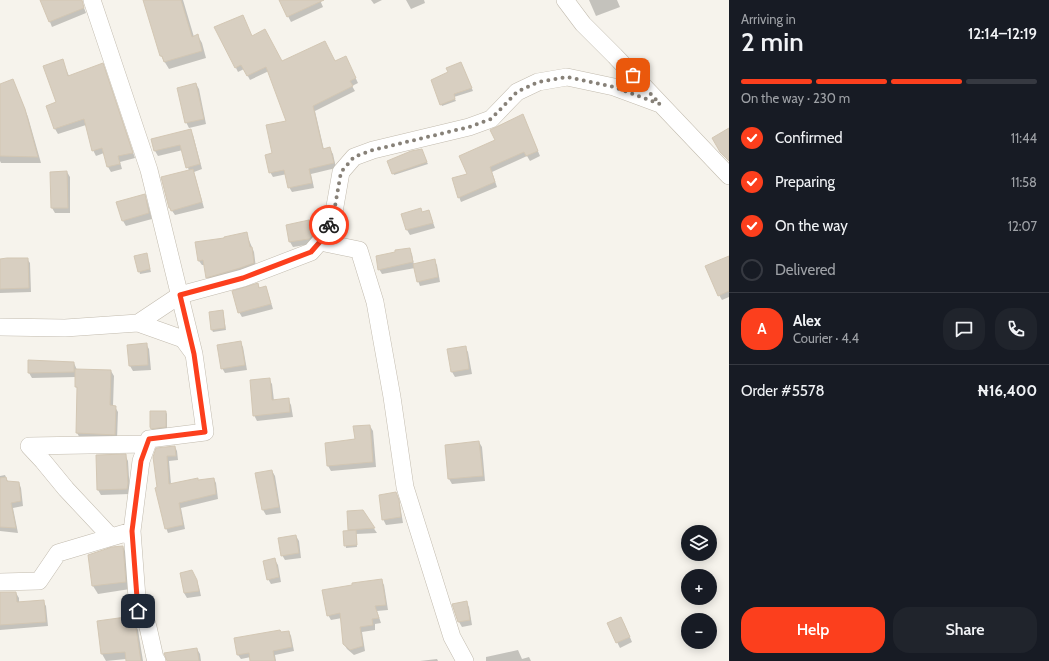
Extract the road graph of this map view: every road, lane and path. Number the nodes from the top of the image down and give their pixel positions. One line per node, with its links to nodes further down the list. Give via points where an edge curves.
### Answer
1 (92, 0): 6 (street, via 149,170)
2 (566, 0): 3 (street, via 583,24)
3 (660, 104): 4 (street); 5 (street, via 614,87 567,77 538,82 517,92 491,119 354,157 341,172 334,212)
4 (729, 176)
5 (320, 242): 6 (street, via 311,252 243,278); 15 (street, via 359,250 375,302 405,487 452,637)
6 (180, 295): 7 (street); 9 (street)
7 (138, 323): 8 (street, via 65,328); 9 (street, via 183,340)
8 (0, 327)
9 (194, 354): 10 (street, via 205,432 149,439)
10 (147, 444): 11 (street, via 141,461); 12 (street, via 29,446)
11 (132, 531): 12 (street); 14 (street, via 138,611 147,622)
12 (111, 538): 13 (street, via 58,553 39,582)
13 (0, 582)
14 (157, 661)
15 (465, 661)

